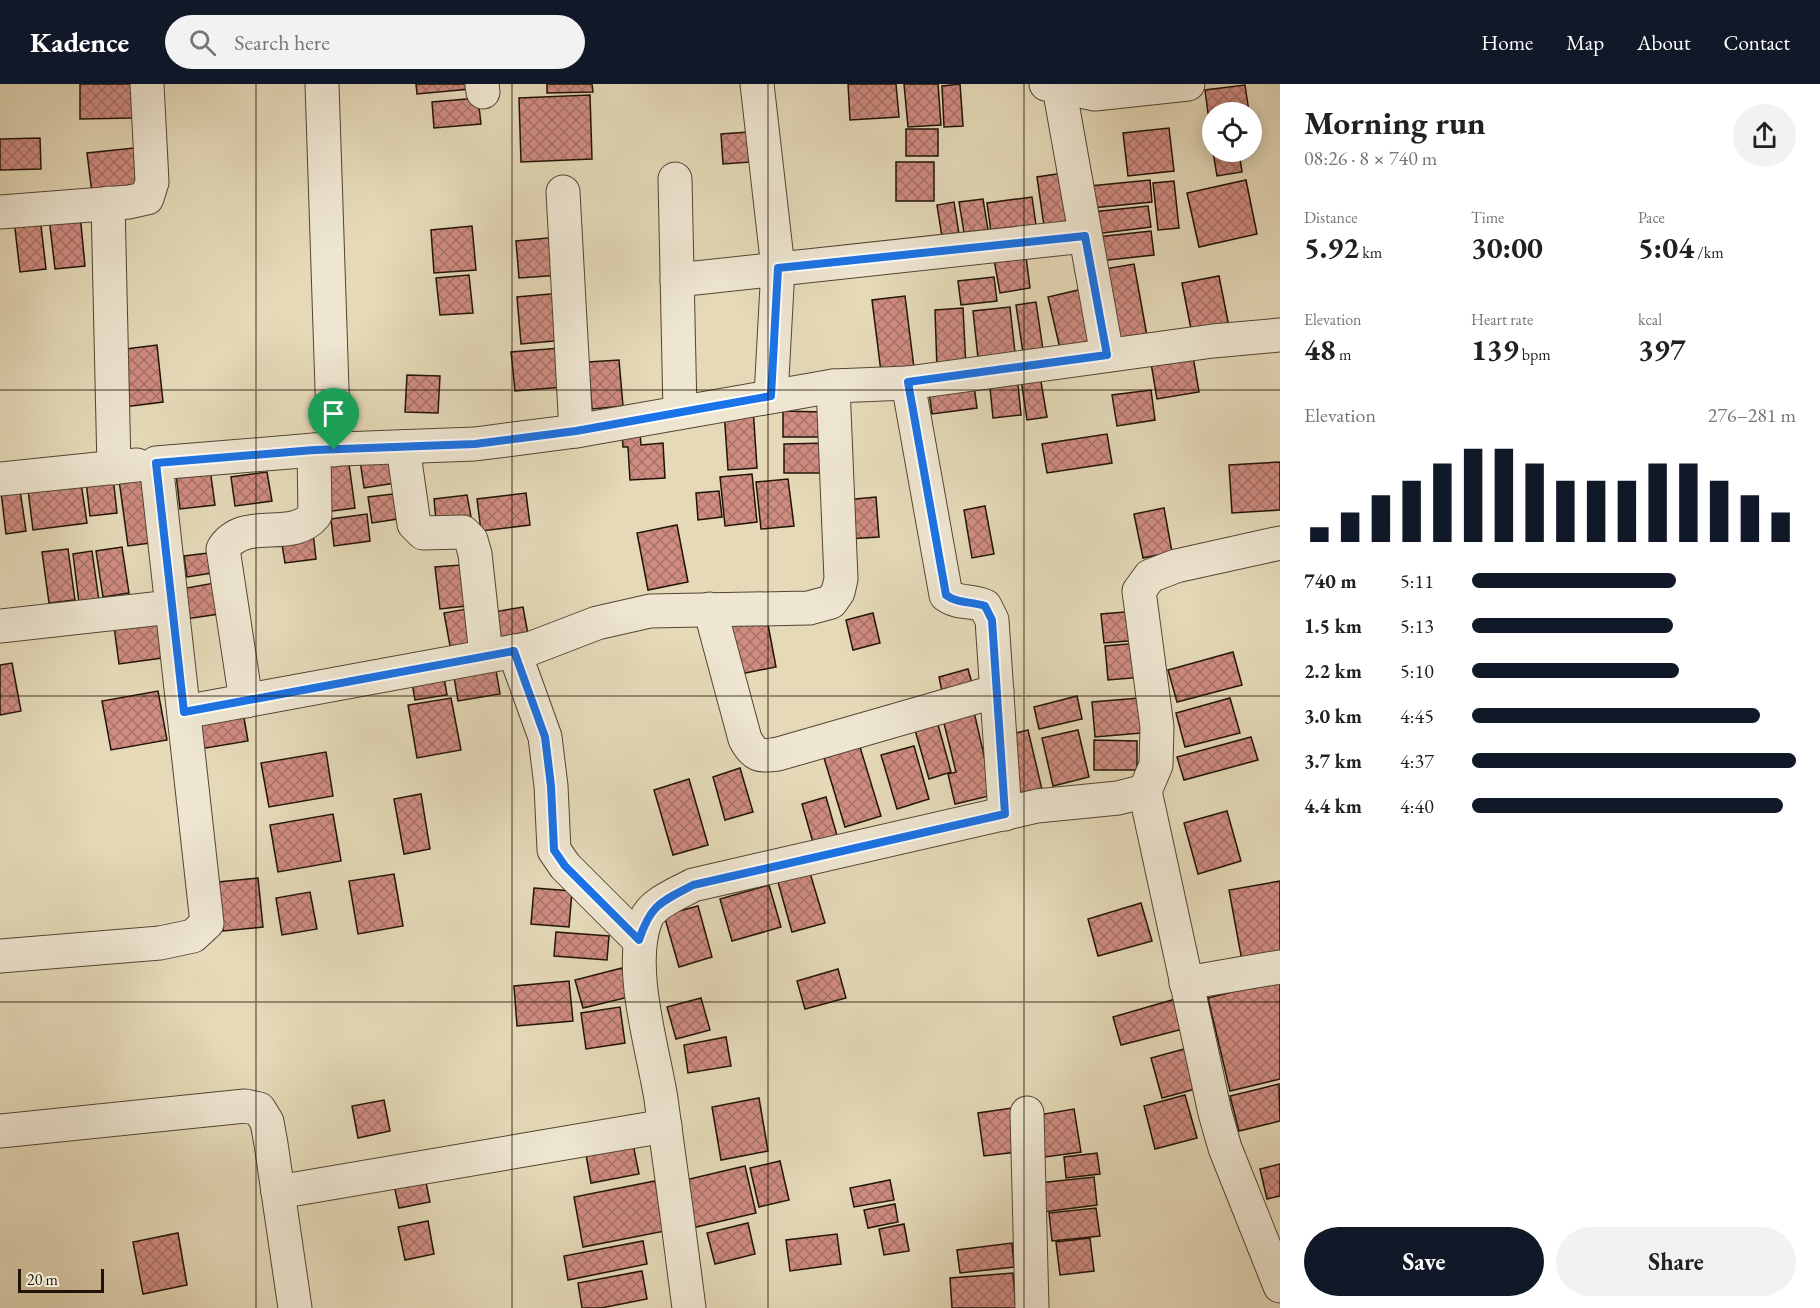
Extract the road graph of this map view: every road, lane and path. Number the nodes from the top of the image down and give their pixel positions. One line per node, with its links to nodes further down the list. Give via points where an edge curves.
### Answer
1 (147, 84): 8 (street, via 152,182 147,198)
2 (321, 84): 21 (street)
3 (757, 84): 11 (street)
4 (1188, 84): 5 (street, via 1113,94)
5 (1052, 86): 10 (street)
6 (675, 179): 12 (street)
7 (563, 192): 19 (street)
8 (108, 204): 9 (street); 23 (street)
9 (0, 212)
10 (1085, 236): 11 (street); 14 (street)
11 (778, 268): 12 (street); 17 (street)
12 (677, 280): 18 (street)
13 (1280, 335): 14 (street)
14 (1107, 355): 15 (street)
15 (908, 382): 16 (street); 30 (street, via 944,589 956,602 985,606 992,620)
16 (833, 386): 17 (street); 27 (street, via 841,579 838,592 831,602 809,608)
17 (771, 396): 18 (street)
18 (680, 412): 19 (street)
19 (576, 431): 20 (street, via 475,444)
20 (403, 447): 21 (street); 29 (street, via 414,525 423,533 464,532 471,540)
21 (324, 450): 22 (street); 31 (street, via 315,515 309,524 244,532 229,538 223,549)
22 (156, 463): 23 (street); 26 (street)
23 (114, 468): 24 (street)
24 (0, 479)
25 (1280, 543): 33 (street, via 1176,566 1150,576 1139,591 1157,727 1156,765)
26 (171, 607): 28 (street); 32 (street)
27 (710, 609): 29 (street, via 634,615 597,623 532,648); 30 (street, via 745,740 751,751 761,757)
28 (0, 626)
29 (500, 653): 31 (street); 35 (street, via 545,737 554,850)
30 (996, 691): 34 (street)
31 (246, 700): 32 (street)
32 (184, 712): 36 (street, via 207,923 193,936 160,943)
33 (1145, 790): 34 (street, via 1118,798 1037,806); 38 (street)
34 (1005, 814): 35 (street, via 693,885 647,916)
35 (639, 940): 40 (street, via 639,968)
36 (0, 956)
37 (1280, 967): 38 (street)
38 (1186, 983): 43 (street, via 1226,1148)
39 (1027, 1113): 46 (street)
40 (665, 1126): 42 (street); 45 (street)
41 (0, 1131): 42 (street, via 245,1106 259,1109 267,1122)
42 (278, 1192): 44 (street)
43 (1280, 1286)
44 (295, 1308)
45 (690, 1308)
46 (1032, 1308)

